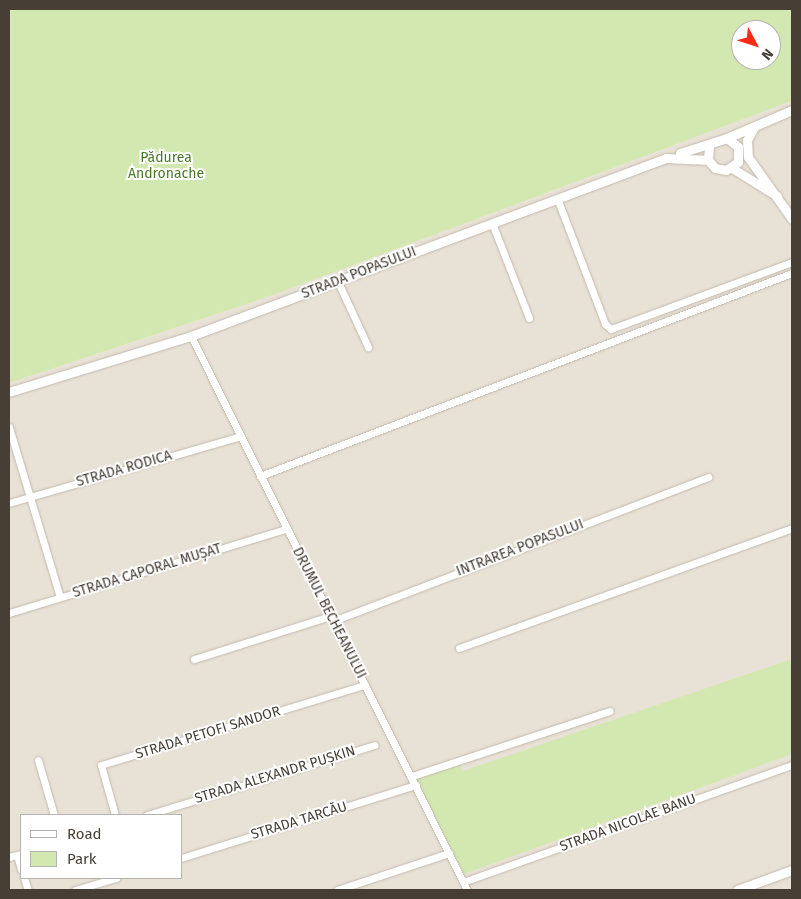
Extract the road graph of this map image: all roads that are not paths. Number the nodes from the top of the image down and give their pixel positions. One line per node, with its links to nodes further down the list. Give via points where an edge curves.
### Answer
1 (792, 110): 2 (street)
2 (762, 122): 3 (street); 4 (street)
3 (754, 127): 5 (street); 12 (street, via 747,140 748,157)
4 (727, 138): 5 (street); 6 (street)
5 (738, 146): 8 (street)
6 (709, 147): 7 (street); 9 (street)
7 (666, 158): 9 (street, STRADA POPASULUI); 11 (street, STRADA POPASULUI)
8 (739, 158): 10 (street); 12 (street)
9 (708, 160): 10 (street, via 719,170)
10 (732, 168): 12 (street)
11 (557, 198): 14 (street, STRADA POPASULUI); 15 (street, via 605,324 611,329)
12 (780, 198): 13 (street)
13 (792, 219)
14 (492, 223): 17 (street, STRADA POPASULUI); 18 (street)
15 (792, 262)
16 (792, 273): 24 (street)
17 (338, 282): 19 (street, STRADA POPASULUI); 20 (street)
18 (529, 318)
19 (191, 336): 21 (street, STRADA POPASULUI); 23 (street, DRUMUL BECHEANULUI)
20 (368, 347)
21 (9, 392)
22 (9, 427): 26 (street)
23 (240, 436): 24 (street, DRUMUL BECHEANULUI); 26 (street, STRADA RODICA)
24 (260, 476): 29 (street, DRUMUL BECHEANULUI)
25 (708, 478): 32 (street, INTRAREA POPASULUI)
26 (28, 497): 27 (street, STRADA RODICA); 30 (street)
27 (9, 503)
28 (792, 528): 33 (street)
29 (286, 529): 30 (street, STRADA CAPORAL MUȘAT); 32 (street, DRUMUL BECHEANULUI)
30 (60, 597): 31 (street, STRADA CAPORAL MUȘAT)
31 (9, 613)
32 (331, 619): 34 (street, INTRAREA POPASULUI); 35 (street, DRUMUL BECHEANULUI)
33 (460, 648)
34 (194, 659)
35 (365, 685): 40 (street, DRUMUL BECHEANULUI); 43 (street, STRADA PETOFI SANDOR, via 101,765)
36 (610, 711): 40 (street)
37 (374, 745): 44 (street, STRADA ALEXANDR PUȘKIN)
38 (38, 760): 42 (street)
39 (792, 764): 51 (street, STRADA NICOLAE BANU)
40 (412, 776): 41 (street, DRUMUL BECHEANULUI)
41 (416, 785): 45 (street, DRUMUL BECHEANULUI); 48 (street, STRADA TARCĂU)
42 (54, 814)
43 (115, 814)
44 (150, 814)
45 (449, 853): 51 (street, DRUMUL BECHEANULUI); 53 (street)
46 (19, 854): 47 (street)
47 (9, 857)
48 (182, 858)
49 (792, 870): 55 (street)
50 (113, 879): 52 (street)
51 (463, 882): 54 (street, DRUMUL BECHEANULUI)
52 (76, 890)
53 (336, 890)
54 (467, 890)
55 (737, 890)

